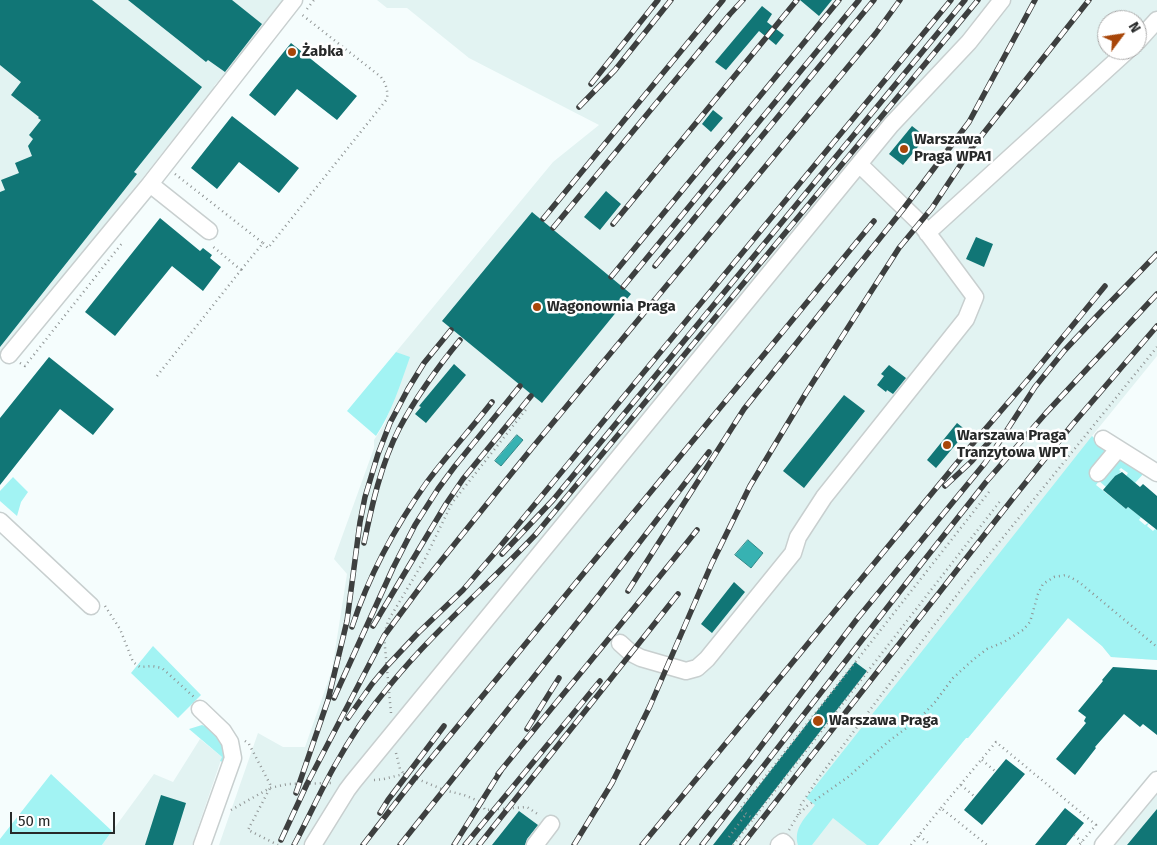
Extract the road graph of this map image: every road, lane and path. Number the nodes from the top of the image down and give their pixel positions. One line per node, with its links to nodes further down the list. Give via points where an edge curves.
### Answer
1 (1002, 0): 6 (street, via 969,42)
2 (292, 2): 8 (street); 11 (path, via 381,76 388,92 387,99 268,248)
3 (1157, 20): 4 (street)
4 (1147, 31)
5 (1117, 60): 9 (street)
6 (859, 164): 9 (street); 28 (street)
7 (174, 173): 11 (path)
8 (150, 184): 10 (street); 14 (street)
9 (927, 233): 25 (street, via 975,297 966,319 824,497 798,536 793,553 708,659 697,668 686,671 641,658)
10 (207, 236): 12 (path)
11 (263, 243): 12 (path)
12 (241, 270): 15 (path)
13 (1157, 347): 39 (path, via 962,587 817,780)
14 (9, 355)
15 (157, 376)
16 (528, 407): 28 (path, via 452,504 425,559 388,621 384,636)
17 (1103, 439): 18 (street)
18 (1118, 449): 19 (street); 20 (street)
19 (1098, 473)
20 (1157, 473)
21 (989, 492): 38 (path, via 740,809)
22 (1000, 500): 40 (path)
23 (0, 522): 24 (street)
24 (97, 605): 27 (path, via 107,608 120,629 133,662 140,668 162,668)
25 (620, 643)
26 (1157, 647): 39 (path, via 1079,582 1066,574 1054,578 1043,584 1030,622 1023,630 974,659 953,678 921,717)
27 (199, 705): 41 (street, via 223,731 230,742 233,758)
28 (393, 733): 31 (path, via 400,770); 33 (street)
29 (981, 760): 30 (path); 34 (path); 46 (path, via 996,742 1096,824)
30 (996, 772)
31 (404, 774): 33 (path); 42 (path, via 444,790 464,794 481,802 485,810 527,807)
32 (1157, 780): 57 (street)
33 (353, 782): 41 (path, via 288,784 270,788); 50 (street)
34 (960, 785): 36 (path); 37 (path)
35 (266, 796): 49 (path, bridge, via 248,830)
36 (975, 797)
37 (941, 808): 44 (path); 55 (path)
38 (747, 814): 40 (path); 45 (path)
39 (798, 815): 47 (path)
40 (754, 819): 52 (path)
41 (210, 822): 48 (street)
42 (551, 824): 51 (street)
43 (1074, 835): 46 (path)
44 (919, 836): 53 (path); 54 (path)
45 (729, 837)
46 (1082, 842): 56 (path)
47 (783, 844)
48 (202, 845)
49 (278, 845)
50 (313, 845)
51 (535, 845)
52 (733, 845)
53 (911, 845)
54 (931, 845)
55 (986, 845)
56 (1079, 845)
57 (1103, 845)

